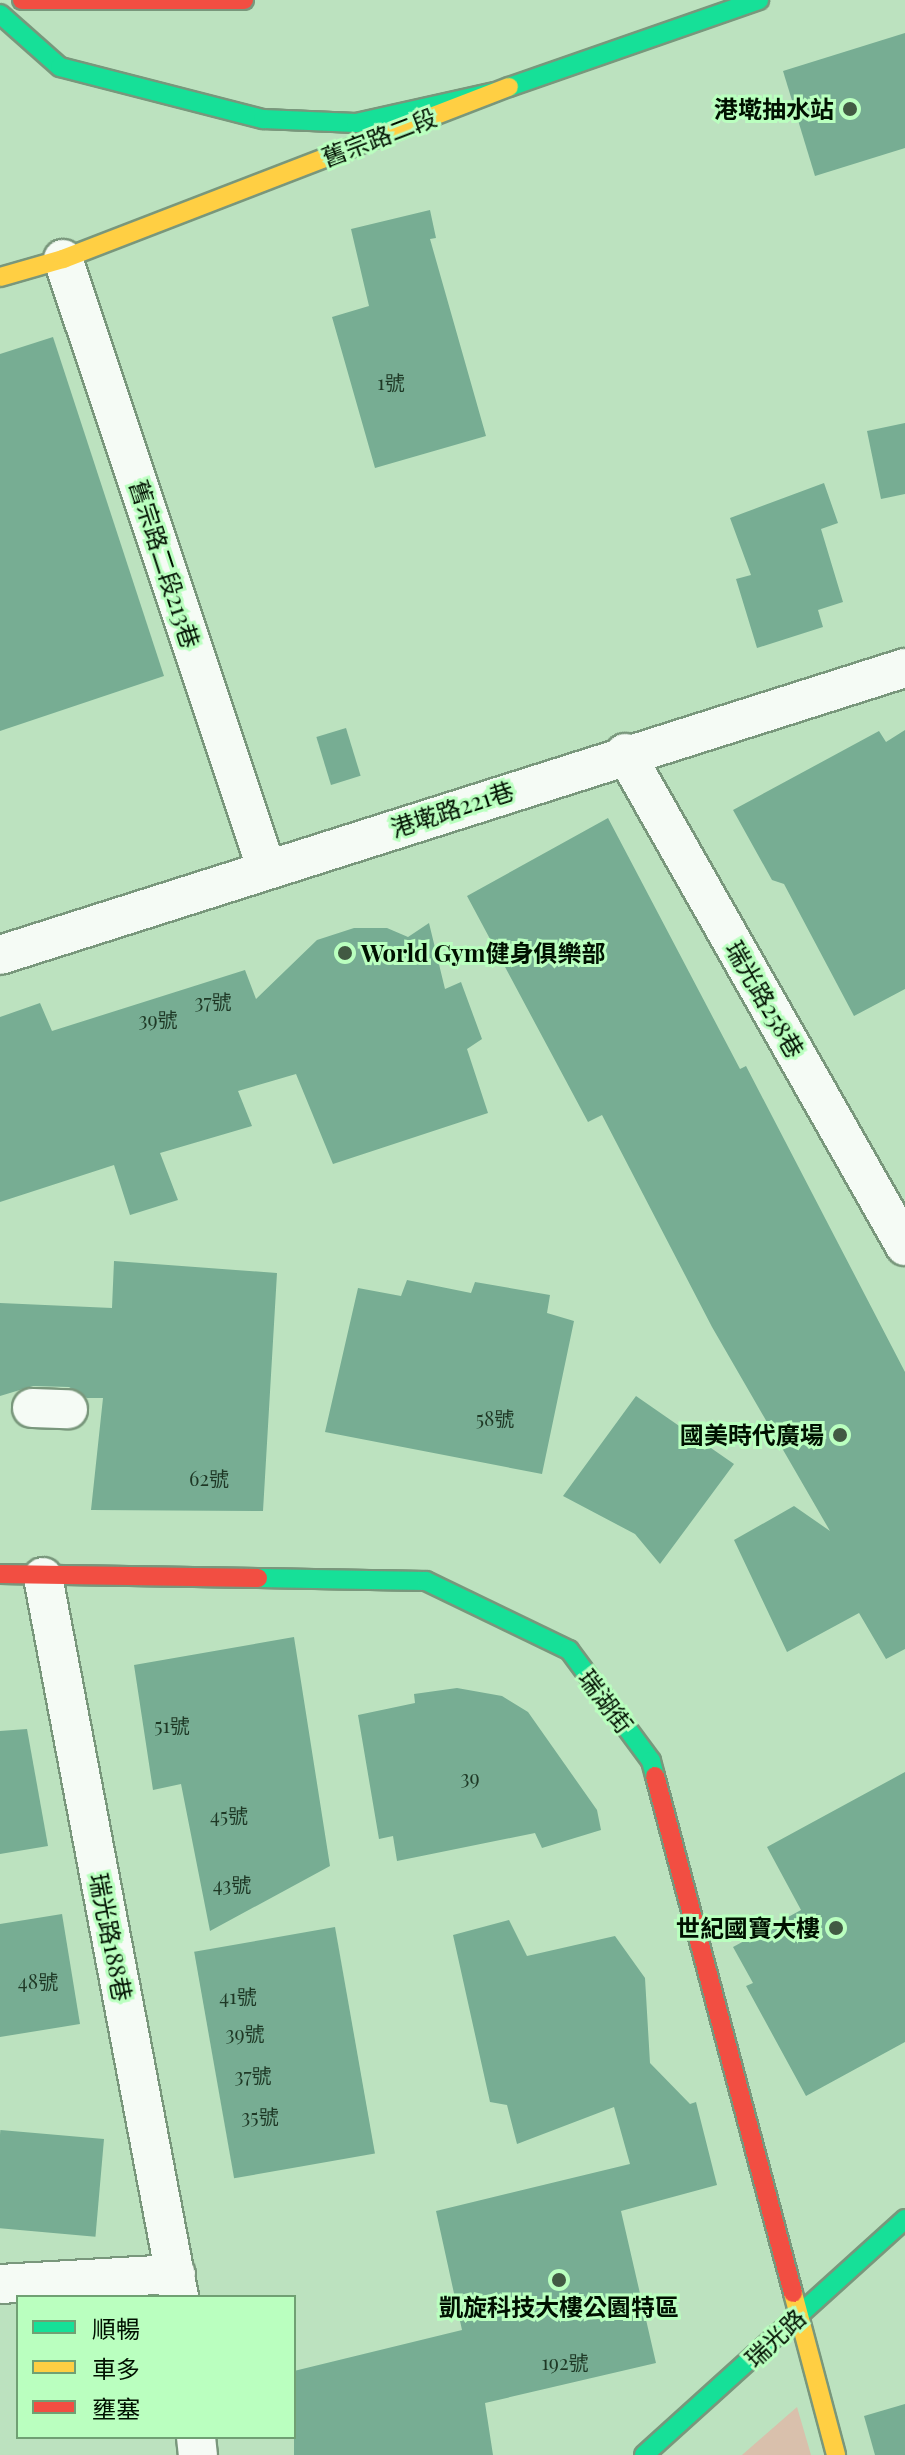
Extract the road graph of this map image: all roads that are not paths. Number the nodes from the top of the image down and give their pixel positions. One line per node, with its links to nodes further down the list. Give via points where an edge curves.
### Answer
1 (22, 0): 2 (main road)
2 (244, 0)
3 (759, 0): 5 (main road, 舊宗路二段)
4 (0, 14): 5 (main road, via 60,67 263,119 356,123)
5 (495, 92): 6 (main road, 舊宗路二段)
6 (63, 259): 7 (main road, 舊宗路二段); 10 (street, 舊宗路二段213巷)
7 (0, 277)
8 (905, 668): 9 (street, 港墘路221巷)
9 (625, 753): 10 (street, 港墘路221巷); 12 (street, 瑞光路258巷)
10 (267, 870): 11 (street, 港墘路221巷)
11 (0, 955)
12 (905, 1246)
13 (0, 1574): 14 (main road, 瑞湖街)
14 (43, 1577): 17 (street, 瑞光路188巷); 18 (main road, 瑞湖街, via 426,1581 569,1650 651,1761)
15 (905, 2219): 18 (main road, 瑞光路)
16 (0, 2284): 17 (street)
17 (177, 2285)
18 (798, 2315): 19 (main road, 瑞光路); 20 (main road, 瑞湖街)
19 (644, 2455)
20 (836, 2455)

